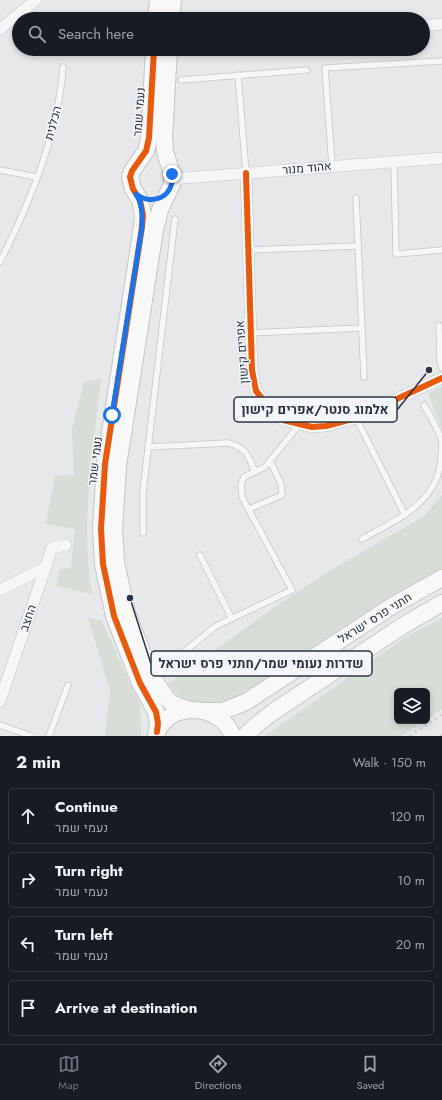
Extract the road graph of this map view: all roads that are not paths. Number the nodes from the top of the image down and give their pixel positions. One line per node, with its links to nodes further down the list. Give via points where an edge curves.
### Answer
1 (36, 0): 4 (street)
2 (158, 0): 5 (street)
3 (173, 0): 6 (street)
4 (21, 12)
5 (157, 12)
6 (172, 12)
7 (12, 19): 10 (street)
8 (442, 24): 9 (street)
9 (430, 25)
10 (0, 29)
11 (154, 56): 20 (street, נעמי שמר, via 149,138 146,151)
12 (169, 56): 25 (street, via 164,138)
13 (442, 61): 21 (lane, via 324,68)
14 (63, 67): 24 (lane, הכלנית, via 56,115)
15 (306, 70): 16 (lane)
16 (238, 75): 17 (lane); 23 (lane)
17 (181, 80)
18 (442, 158): 19 (street, אהוד מנור)
19 (394, 162): 21 (street, אהוד מנור); 31 (lane, via 396,254)
20 (136, 166): 25 (street, via 141,161 160,160); 26 (street, נעמי שמר, via 130,177)
21 (332, 166): 23 (street, אהוד מנור)
22 (0, 170): 24 (lane)
23 (246, 173): 25 (street, אהוד מנור); 30 (street, אפרים קישון)
24 (37, 177): 32 (lane, הכלנית, via 15,233)
25 (170, 180): 26 (street, via 155,200 142,198); 59 (street, נעמי שמר, via 155,230 118,466 114,529 116,562 127,612 152,677 170,701)
26 (136, 194): 61 (street, נעמי שמר, via 140,200 142,227 105,464 101,529 103,564 114,616 140,683 156,712)
27 (356, 198): 29 (lane)
28 (175, 219): 42 (lane)
29 (358, 246): 30 (lane); 34 (lane)
30 (249, 250): 35 (street, אפרים קישון)
31 (442, 250)
32 (0, 262)
33 (439, 325): 36 (lane)
34 (362, 328): 35 (lane); 37 (lane)
35 (250, 333): 41 (street, אפרים קישון, via 256,391 263,402 283,420)
36 (442, 368)
37 (364, 377)
38 (442, 378): 40 (street, אפרים קישון)
39 (424, 405): 46 (lane, via 441,438 441,464 436,480 425,499)
40 (356, 418): 41 (street, אפרים קישון, via 326,426); 46 (lane)
41 (299, 425): 43 (lane)
42 (148, 447): 44 (lane, via 228,443 239,446 247,453); 47 (lane, via 142,492)
43 (270, 461): 44 (lane); 45 (lane, via 281,484 282,494)
44 (255, 472): 45 (lane, via 244,477 241,484 242,497)
45 (249, 509): 55 (lane, via 292,590)
46 (405, 516): 48 (lane)
47 (143, 533)
48 (362, 539)
49 (66, 545): 51 (street, החצב, via 52,548)
50 (200, 555): 55 (lane)
51 (46, 567): 53 (street); 58 (street, החצב)
52 (442, 578): 59 (street, חתני פרס ישראל, via 392,606 246,702 223,711)
53 (0, 590)
54 (442, 603): 65 (street, חתני פרס ישראל, via 404,625 291,700)
55 (232, 619): 56 (lane, via 216,626)
56 (168, 665)
57 (68, 685): 63 (lane)
58 (0, 701)
59 (197, 710): 61 (street, via 177,713 165,721); 64 (street, נעמי שמר, via 215,715 224,722)
60 (0, 725): 62 (lane)
61 (156, 734)
62 (32, 736)
63 (49, 736)
64 (232, 736)
65 (245, 736)

